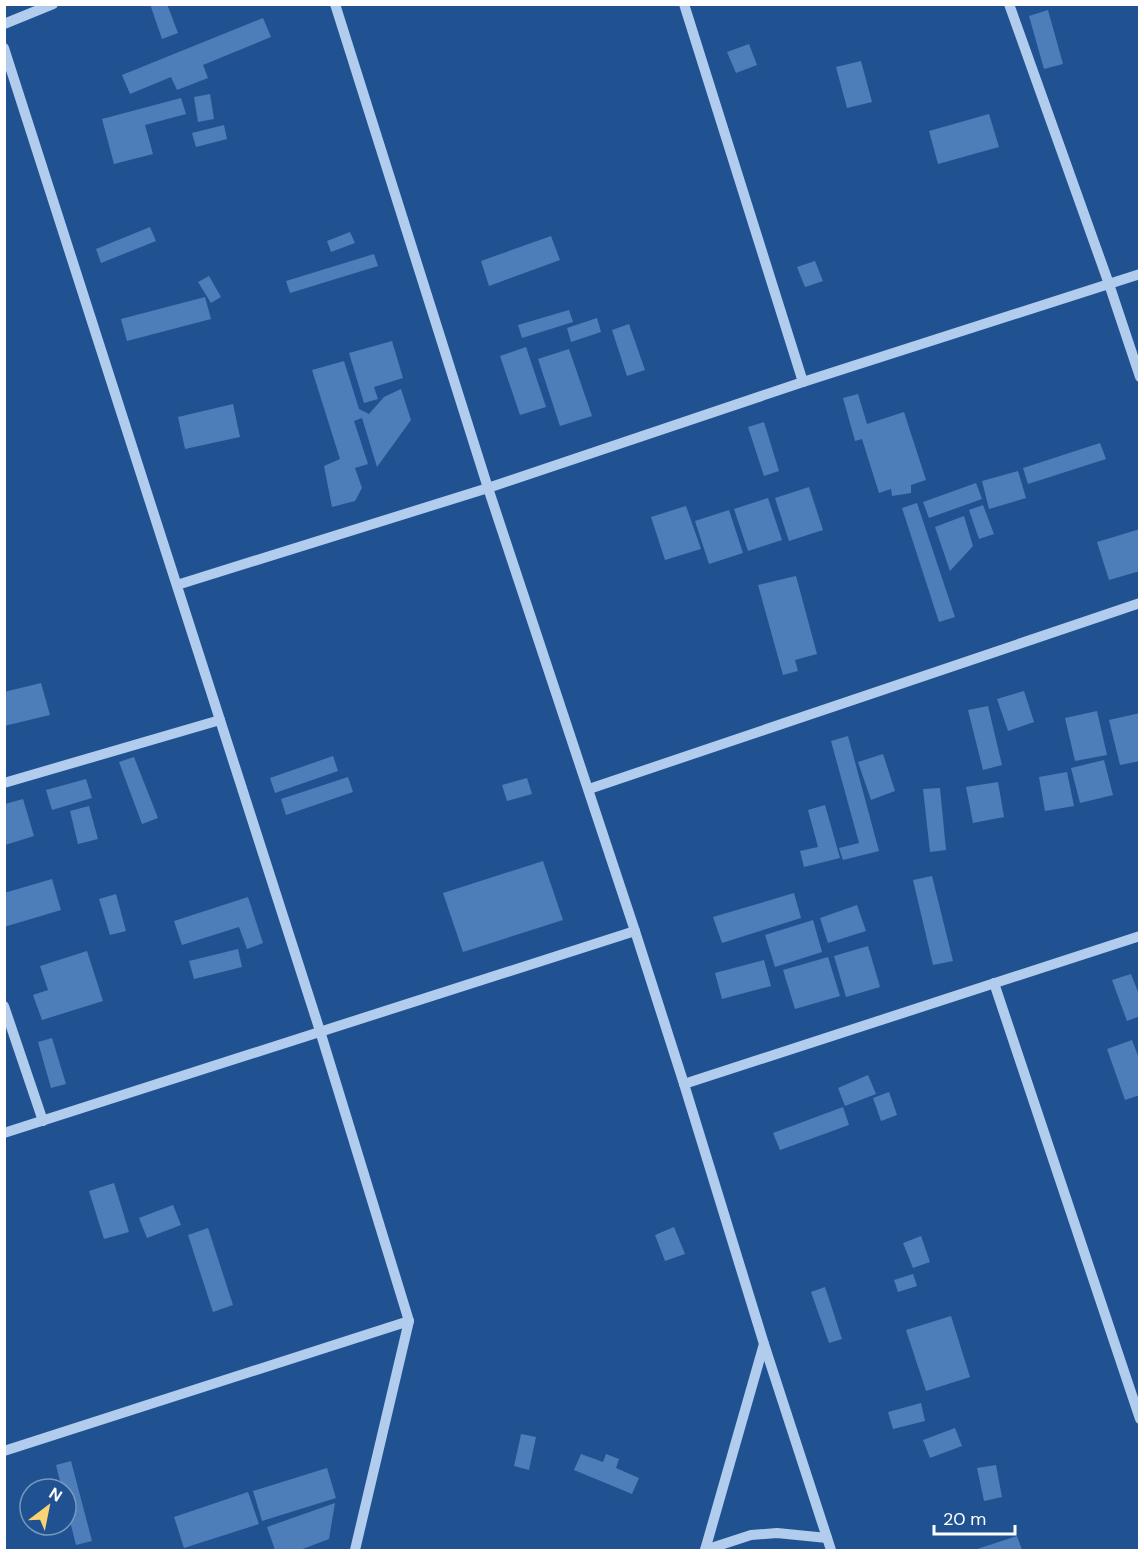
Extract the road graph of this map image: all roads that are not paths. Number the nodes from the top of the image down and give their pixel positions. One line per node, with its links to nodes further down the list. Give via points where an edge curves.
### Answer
1 (53, 4): 5 (street)
2 (335, 4): 11 (street)
3 (684, 4): 10 (street)
4 (1010, 4): 8 (street)
5 (4, 24)
6 (4, 48): 12 (street)
7 (1140, 274): 8 (street)
8 (1109, 284): 9 (street); 10 (street)
9 (1140, 377)
10 (803, 382): 11 (street)
11 (488, 488): 12 (street); 16 (street)
12 (177, 585): 14 (street)
13 (1140, 603): 16 (street)
14 (220, 720): 15 (street); 21 (street)
15 (4, 783)
16 (589, 789): 17 (street)
17 (635, 931): 21 (street); 22 (street)
18 (1140, 936): 19 (street)
19 (993, 983): 22 (street); 27 (street)
20 (4, 1006): 23 (street)
21 (320, 1031): 23 (street); 25 (street)
22 (684, 1084): 26 (street)
23 (43, 1121): 24 (street)
24 (4, 1133)
25 (409, 1321): 28 (street); 30 (street)
26 (764, 1344): 29 (street); 31 (street)
27 (1140, 1419)
28 (4, 1451)
29 (827, 1538): 31 (street, via 777,1533 751,1535); 32 (street)
30 (355, 1551)
31 (705, 1551)
32 (831, 1551)

